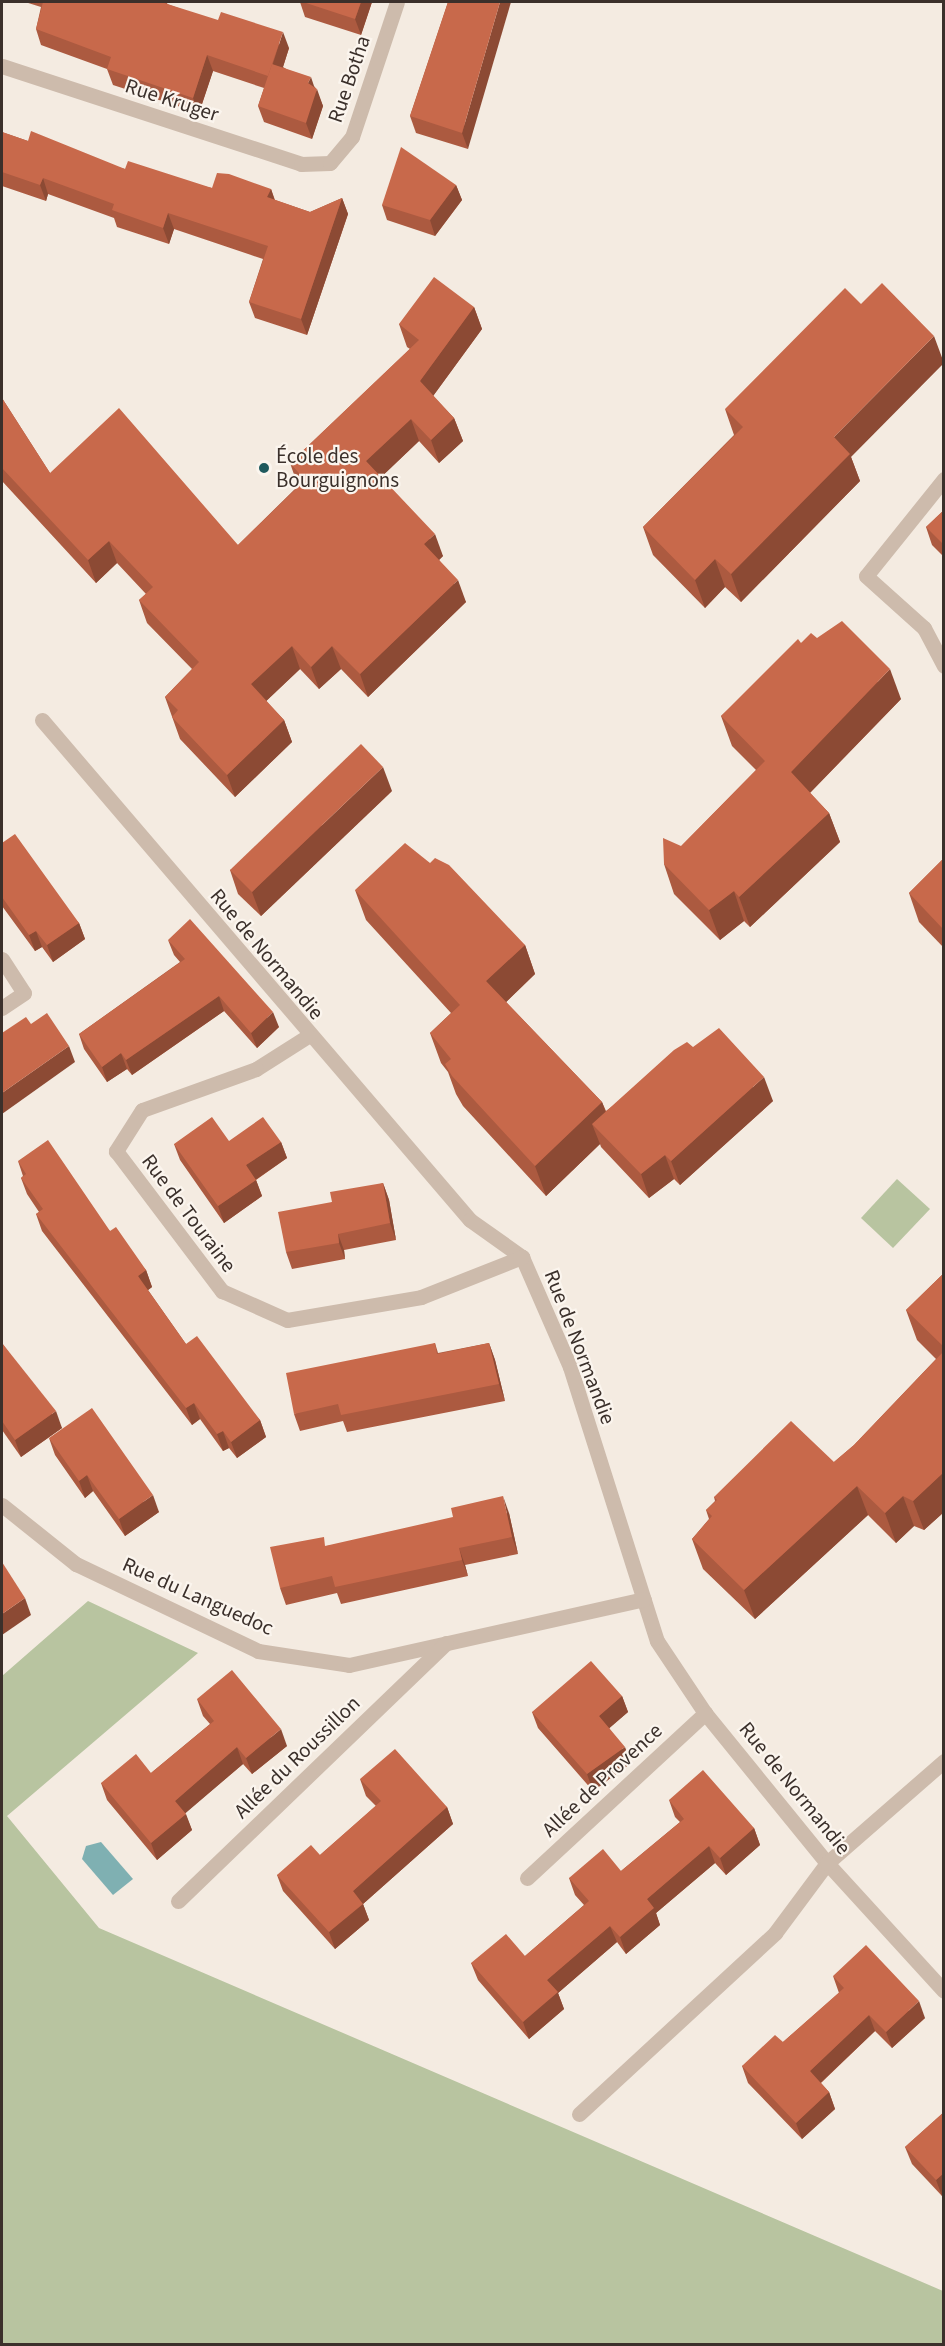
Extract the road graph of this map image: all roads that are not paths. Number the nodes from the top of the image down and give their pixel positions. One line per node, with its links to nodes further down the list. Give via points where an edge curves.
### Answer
1 (397, 2): 3 (street, Rue Botha, via 352,137)
2 (2, 66): 3 (street, Rue Kruger, via 301,164)
3 (330, 163)
4 (944, 478): 5 (street, via 866,576 924,628)
5 (944, 666)
6 (42, 720): 9 (street, Rue de Normandie)
7 (2, 959): 8 (street, via 24,993)
8 (2, 1008)
9 (308, 1036): 10 (street, Rue de Normandie, via 470,1220); 10 (street, Rue de Touraine, via 256,1069 142,1110 116,1151 222,1291 287,1320 421,1297)
10 (522, 1257): 12 (street, Rue de Normandie, via 570,1367)
11 (2, 1505): 13 (street, Rue du Languedoc, via 76,1563 258,1651 349,1665)
12 (644, 1599): 13 (street, Rue du Languedoc); 14 (street, Rue de Normandie, via 657,1641)
13 (446, 1643): 18 (street, Allée du Roussillon)
14 (705, 1713): 16 (street, Rue de Normandie); 17 (street, Allée de Provence)
15 (944, 1761): 16 (street)
16 (827, 1863): 19 (street, Rue de Normandie); 20 (street, via 775,1933)
17 (527, 1878)
18 (178, 1901)
19 (944, 1991)
20 (579, 2114)

